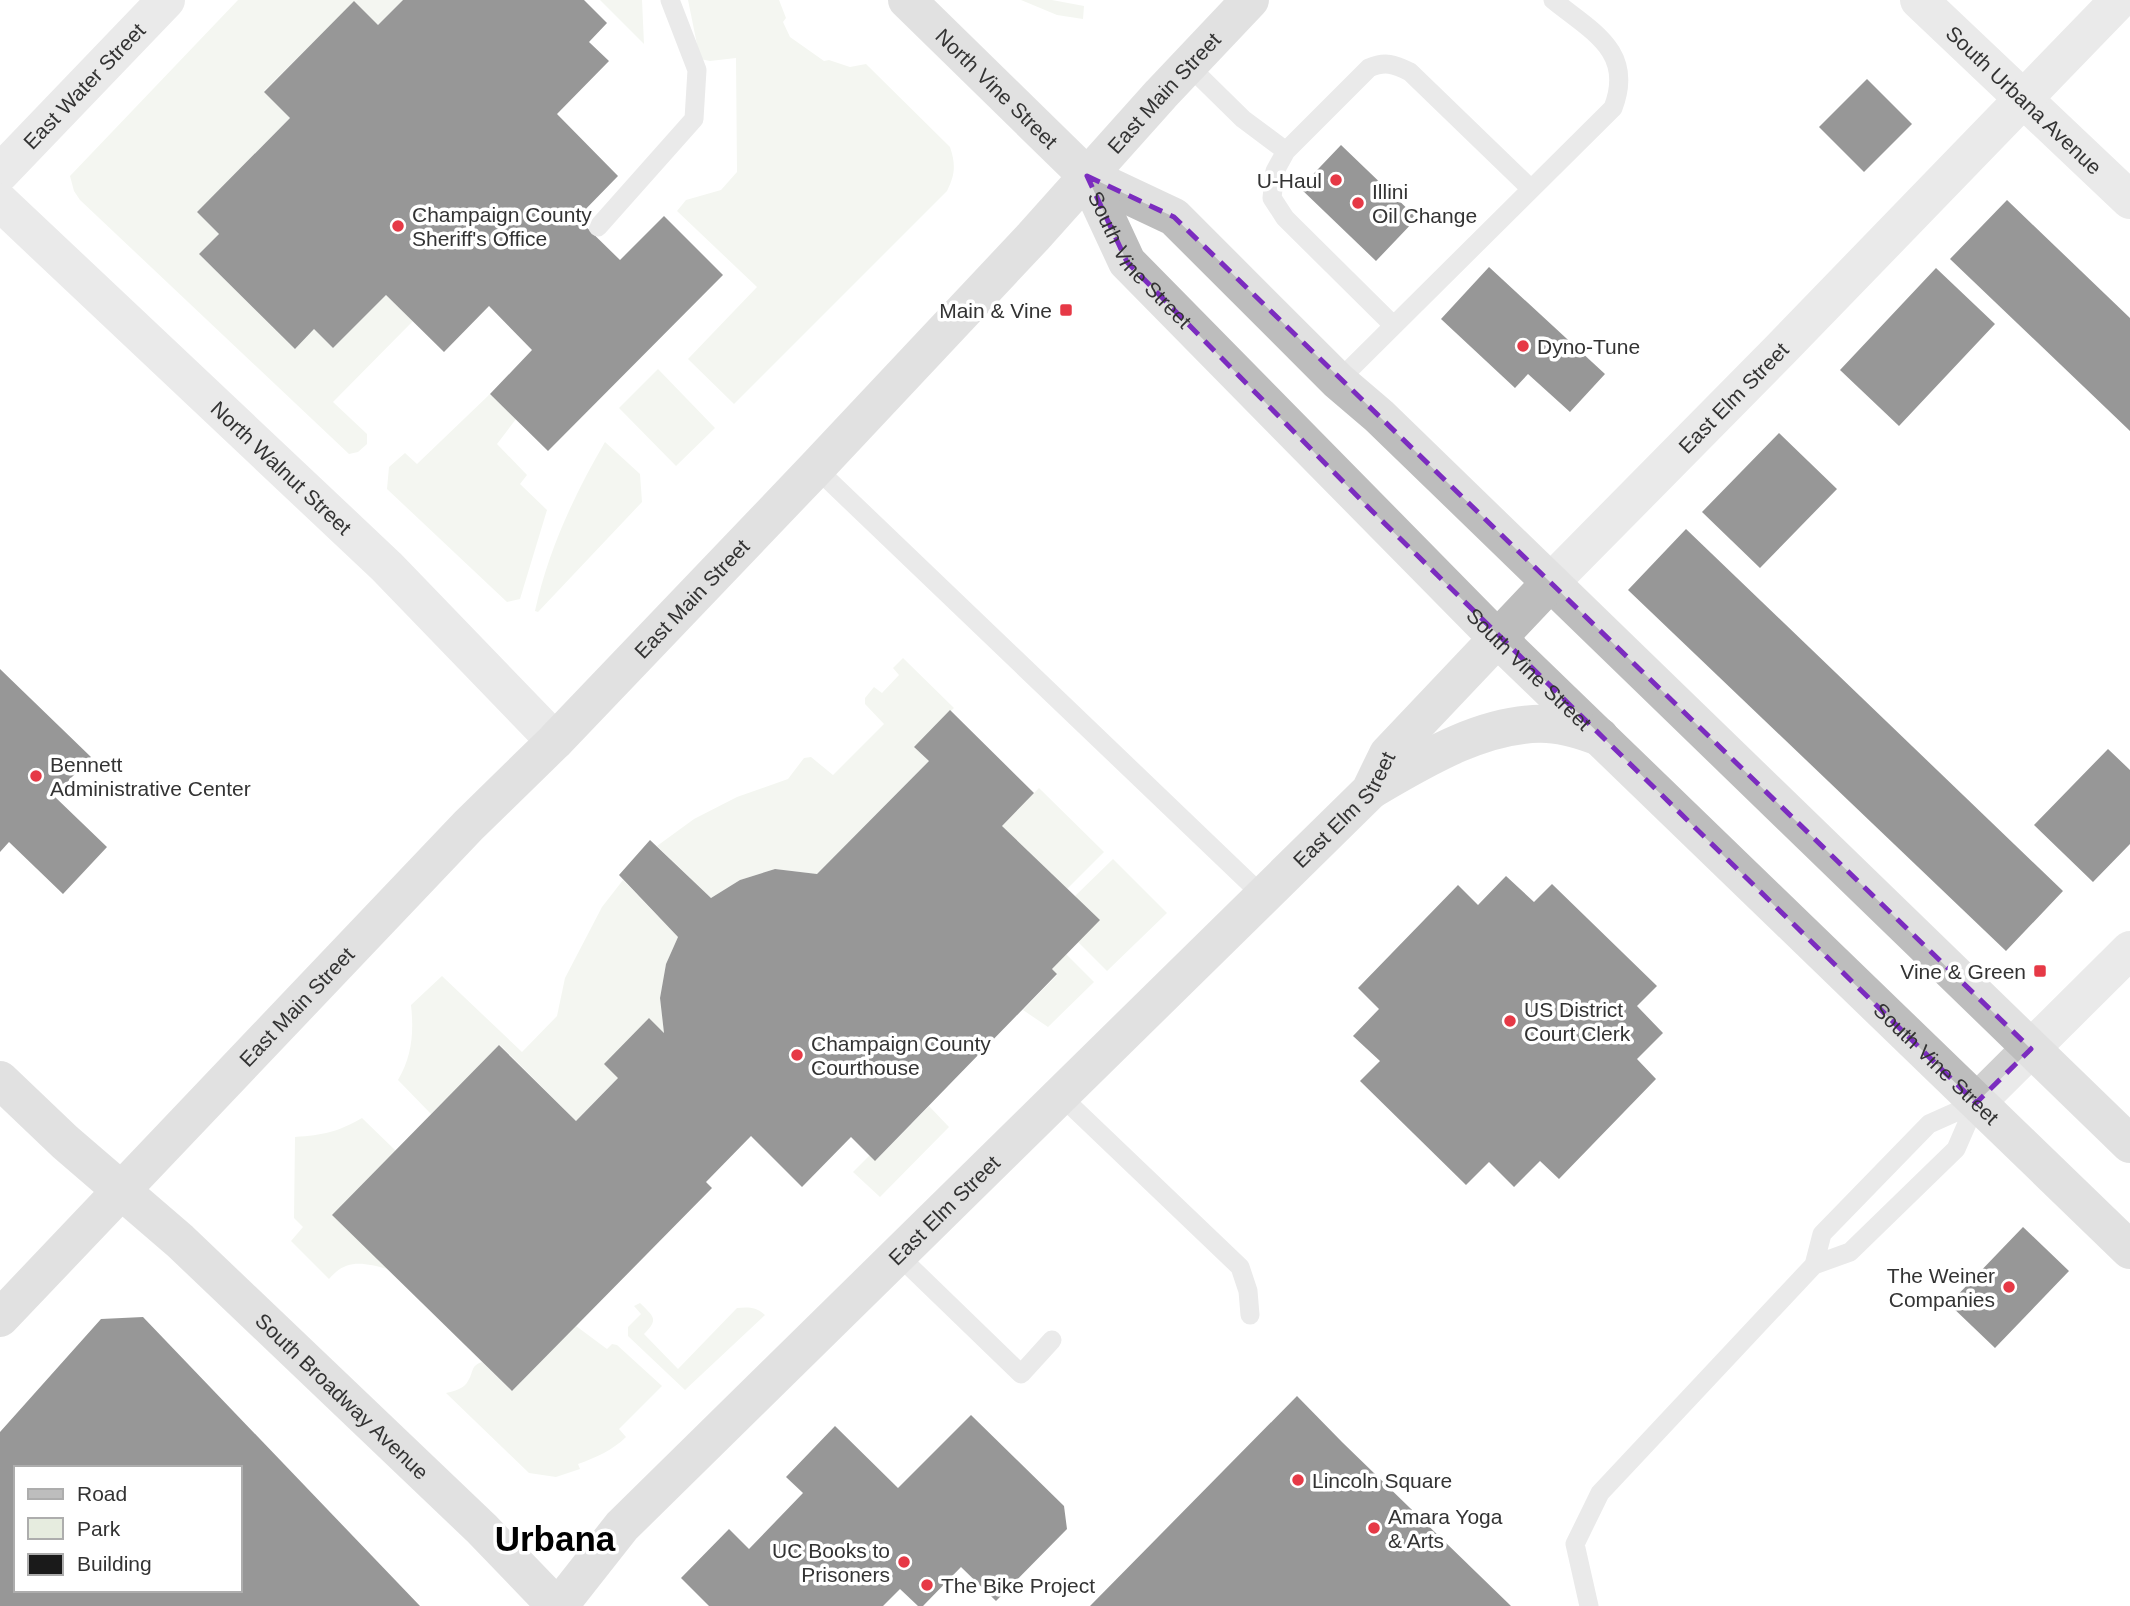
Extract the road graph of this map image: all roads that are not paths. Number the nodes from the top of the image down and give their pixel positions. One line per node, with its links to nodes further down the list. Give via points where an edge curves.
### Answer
1 (166, 0): 11 (street, East Water Street)
2 (670, 0): 16 (lane, via 697,70 694,119)
3 (907, 0): 12 (main road, North Vine Street)
4 (1250, 0): 8 (main road, East Main Street)
5 (1553, 0): 13 (lane, via 1609,46 1618,66 1620,89 1612,107)
6 (1919, 0): 9 (street, South Urbana Avenue)
7 (2119, 0): 9 (street, East Elm Street)
8 (1188, 65): 10 (lane, via 1243,120); 12 (main road, East Main Street)
9 (2024, 99): 14 (street, South Urbana Avenue); 20 (street, East Elm Street)
10 (1286, 151): 13 (lane, via 1369,68 1383,62 1410,72); 17 (lane, via 1275,171 1272,198 1285,218)
11 (0, 173)
12 (1087, 176): 18 (main road, South Vine Street, via 1174,217); 19 (main road, East Main Street); 21 (main road, South Vine Street, via 1127,262)
13 (1531, 189): 17 (lane)
14 (2130, 200)
15 (0, 202): 23 (street, North Walnut Street, via 387,567)
16 (598, 227)
17 (1393, 325): 18 (lane)
18 (1338, 381): 20 (main road, South Vine Street)
19 (816, 468): 23 (main road, East Main Street); 25 (lane)
20 (1549, 584): 21 (main road, East Elm Street); 27 (main road, South Vine Street)
21 (1497, 638): 22 (main road, South Vine Street); 24 (main road, East Elm Street, via 1388,754)
22 (1600, 737): 24 (main road, via 1546,724 1482,735 1445,749); 30 (main road, South Vine Street)
23 (555, 741): 32 (main road, East Main Street, via 468,826)
24 (1370, 791): 25 (main road, East Elm Street)
25 (1262, 895): 29 (main road, East Elm Street)
26 (2130, 950): 27 (street)
27 (2031, 1049): 30 (street); 31 (main road, South Vine Street)
28 (0, 1080): 32 (main road, South Broadway Avenue)
29 (1061, 1096): 34 (main road, East Elm Street); 36 (lane, via 1240,1267)
30 (1976, 1103): 33 (main road, South Vine Street); 35 (lane, via 1956,1149 1850,1252); 35 (lane, via 1929,1124 1822,1234)
31 (2130, 1144)
32 (124, 1191): 37 (main road, East Main Street); 39 (main road, South Broadway Avenue)
33 (2130, 1250)
34 (898, 1255): 38 (lane, via 1021,1374); 39 (main road, East Elm Street, via 622,1526)
35 (1814, 1265): 40 (lane, via 1600,1493 1575,1544)
36 (1251, 1315)
37 (0, 1318)
38 (1052, 1340)
39 (557, 1606)
40 (1588, 1606)

